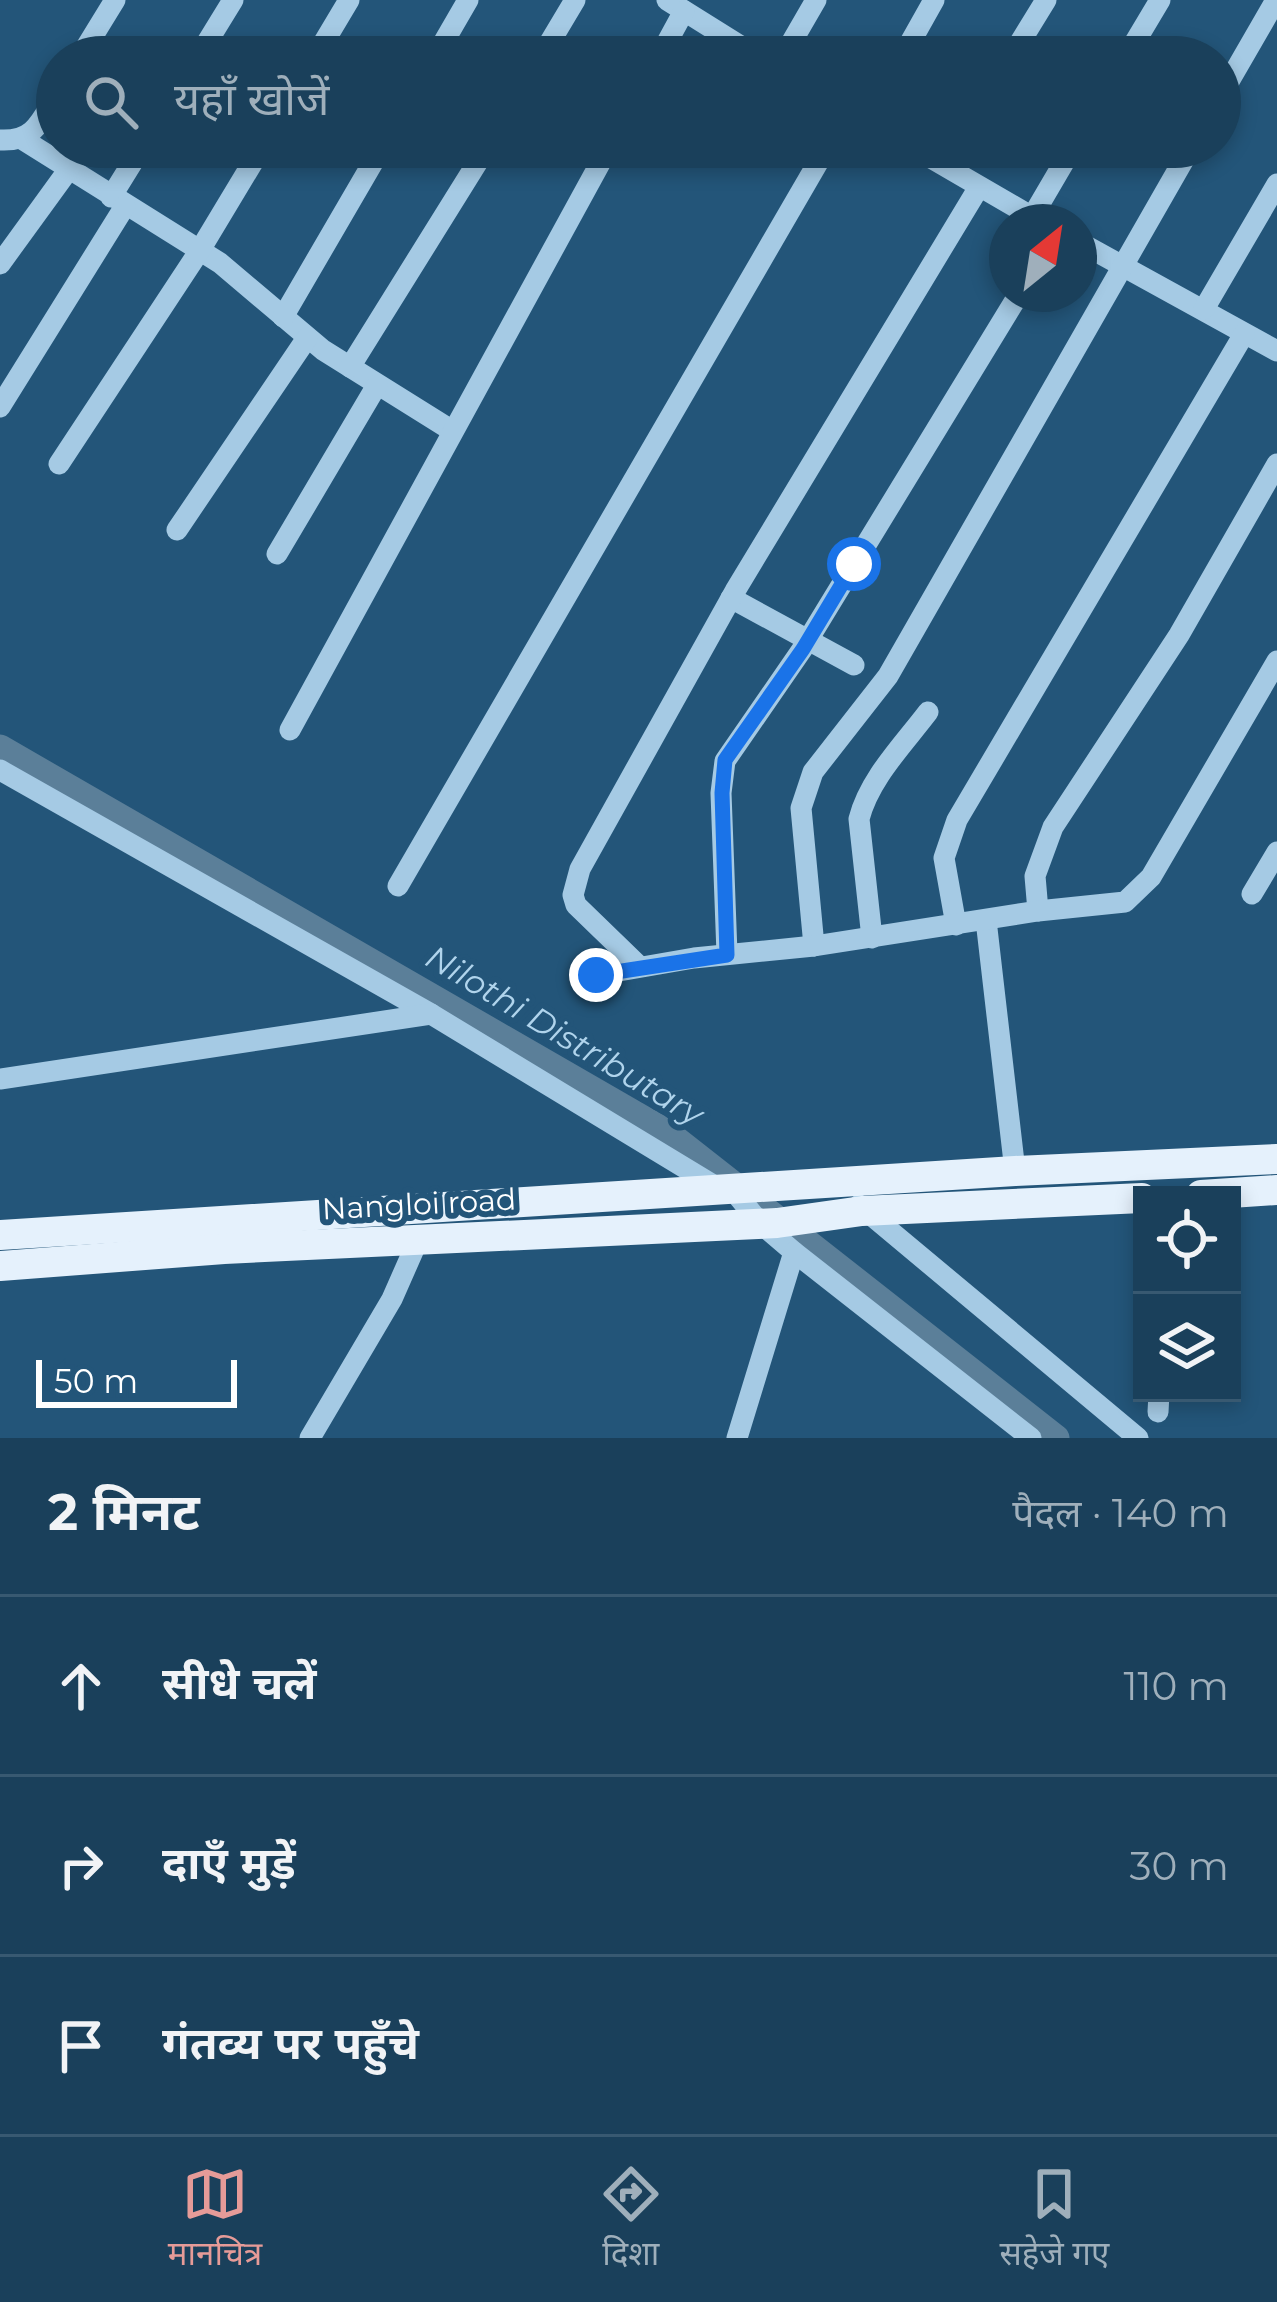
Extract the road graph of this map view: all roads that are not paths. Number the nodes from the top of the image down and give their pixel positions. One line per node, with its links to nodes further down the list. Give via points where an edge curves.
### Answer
1 (115, 0): 13 (street)
2 (233, 0): 14 (street)
3 (349, 0): 15 (street)
4 (468, 0): 16 (street)
5 (575, 0): 17 (street)
6 (711, 0): 12 (street)
7 (816, 0): 19 (street)
8 (934, 0): 20 (street)
9 (1046, 0): 21 (street)
10 (1160, 0): 22 (street)
11 (1276, 0): 23 (street)
12 (684, 10): 18 (street)
13 (93, 36)
14 (211, 36)
15 (328, 36)
16 (447, 36)
17 (554, 36)
18 (725, 36)
19 (795, 36)
20 (914, 36)
21 (1025, 36)
22 (1139, 36)
23 (1241, 61)
24 (36, 123): 25 (street)
25 (11, 140)
26 (65, 168): 36 (street)
27 (133, 168): 39 (street)
28 (249, 168): 42 (street)
29 (370, 168): 48 (street)
30 (475, 168): 52 (street)
31 (597, 168): 55 (street)
32 (814, 168): 68 (street)
33 (962, 168): 38 (street)
34 (1062, 168): 41 (street)
35 (1179, 168): 45 (street)
36 (69, 170): 39 (street); 44 (street)
37 (1277, 184): 46 (street)
38 (980, 187): 40 (street); 60 (street)
39 (118, 201): 42 (street); 54 (street)
40 (1010, 204)
41 (1044, 204)
42 (200, 250): 48 (street); 56 (street)
43 (1097, 251): 45 (street)
44 (0, 264)
45 (1122, 264): 46 (street); 74 (street, via 888,676 813,772 801,808)
46 (1204, 309): 49 (street)
47 (1008, 312): 61 (street)
48 (283, 317): 50 (street)
49 (1244, 334): 51 (street); 72 (street, via 957,820 944,858)
50 (307, 338): 52 (street); 58 (street)
51 (1277, 351)
52 (350, 367): 53 (street)
53 (377, 385): 55 (street); 59 (street)
54 (0, 407)
55 (451, 430): 65 (street)
56 (59, 464)
57 (1277, 464): 70 (street, via 1179,635 1053,827 1035,876)
58 (177, 530)
59 (277, 554)
60 (731, 598): 61 (street); 76 (street, via 575,882 584,916)
61 (808, 641): 63 (street); 75 (street, via 725,760)
62 (1277, 661): 70 (street, via 1139,893 1125,902)
63 (854, 665)
64 (928, 712): 73 (street, via 883,770 859,819)
65 (290, 730)
66 (0, 770): 78 (street)
67 (1277, 852): 69 (street)
68 (398, 886)
69 (1252, 894)
70 (1038, 910): 71 (street)
71 (986, 920): 72 (street); 81 (street)
72 (956, 925): 73 (street)
73 (872, 938): 74 (street)
74 (814, 946): 75 (street)
75 (727, 955): 76 (street)
76 (640, 965): 77 (street)
77 (596, 975)
78 (431, 1014): 79 (street); 82 (street)
79 (0, 1079)
80 (1277, 1160): 81 (main road, Nangloi road)
81 (1015, 1171): 86 (main road, Nangloi road)
82 (731, 1190): 86 (main road, Nangloi road, via 808,1186); 87 (street); 89 (main road, Nangloi road)
83 (1277, 1190): 84 (main road)
84 (1241, 1192)
85 (1133, 1198): 86 (main road)
86 (851, 1203): 87 (main road, Nangloi road); 94 (street)
87 (768, 1223): 88 (main road, Nangloi road); 90 (street)
88 (418, 1240): 89 (main road, Nangloi road); 91 (street)
89 (4, 1250)
90 (794, 1252): 92 (street); 93 (street)
91 (310, 1438)
92 (737, 1438)
93 (1031, 1438)
94 (1138, 1438)

